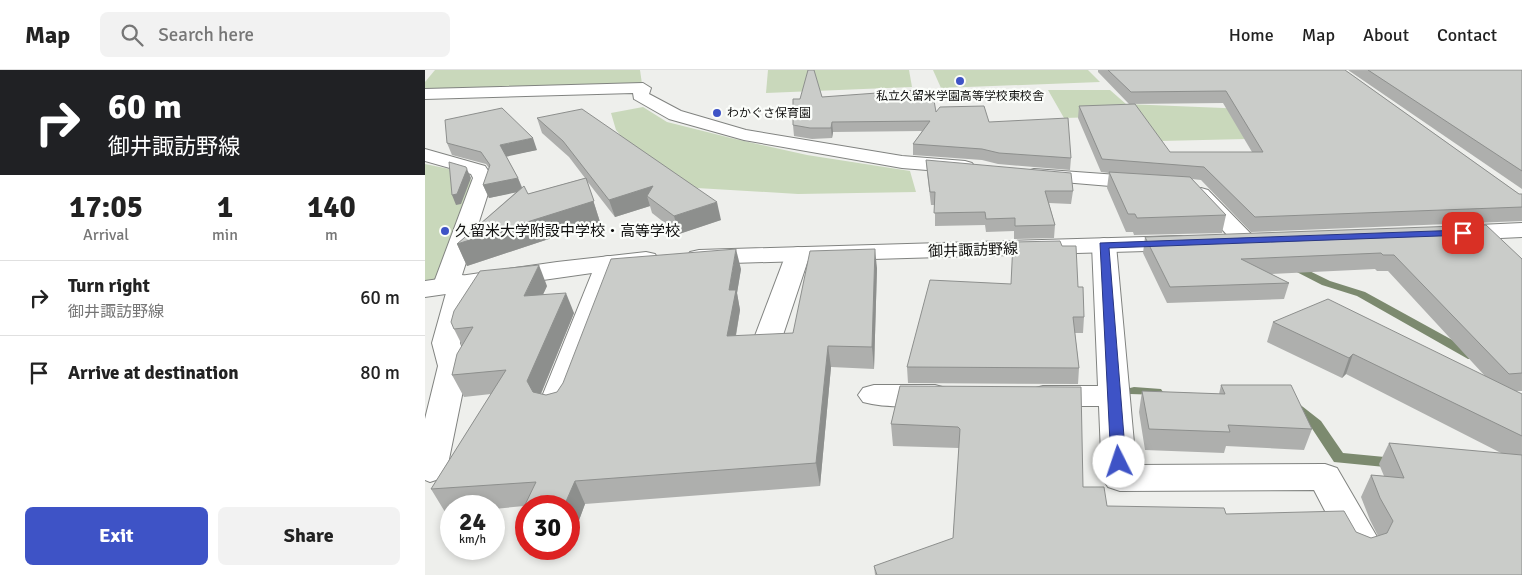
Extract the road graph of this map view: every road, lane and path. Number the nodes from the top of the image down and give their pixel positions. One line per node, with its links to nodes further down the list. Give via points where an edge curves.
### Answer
1 (425, 94): 3 (street, via 643,88 640,96 675,115 744,135 902,162)
2 (425, 155): 12 (street, via 477,170 483,178)
3 (982, 168)
4 (1015, 174): 5 (street)
5 (1165, 184)
6 (1184, 185): 9 (street, 御井諏訪野線, via 1194,186 1255,241)
7 (1522, 230): 8 (street)
8 (1433, 234)
9 (1104, 245): 10 (street, 御井諏訪野線); 17 (street)
10 (798, 254): 11 (street, 御井諏訪野線); 13 (street)
11 (608, 263): 12 (street, 御井諏訪野線); 18 (street)
12 (444, 286): 19 (street, via 446,343 453,366)
13 (767, 341)
14 (873, 395): 15 (street)
15 (960, 396)
16 (1018, 396): 17 (street)
17 (1114, 396): 20 (street, via 1120,478 1325,477)
18 (555, 404)
19 (429, 469)
20 (1361, 542)

